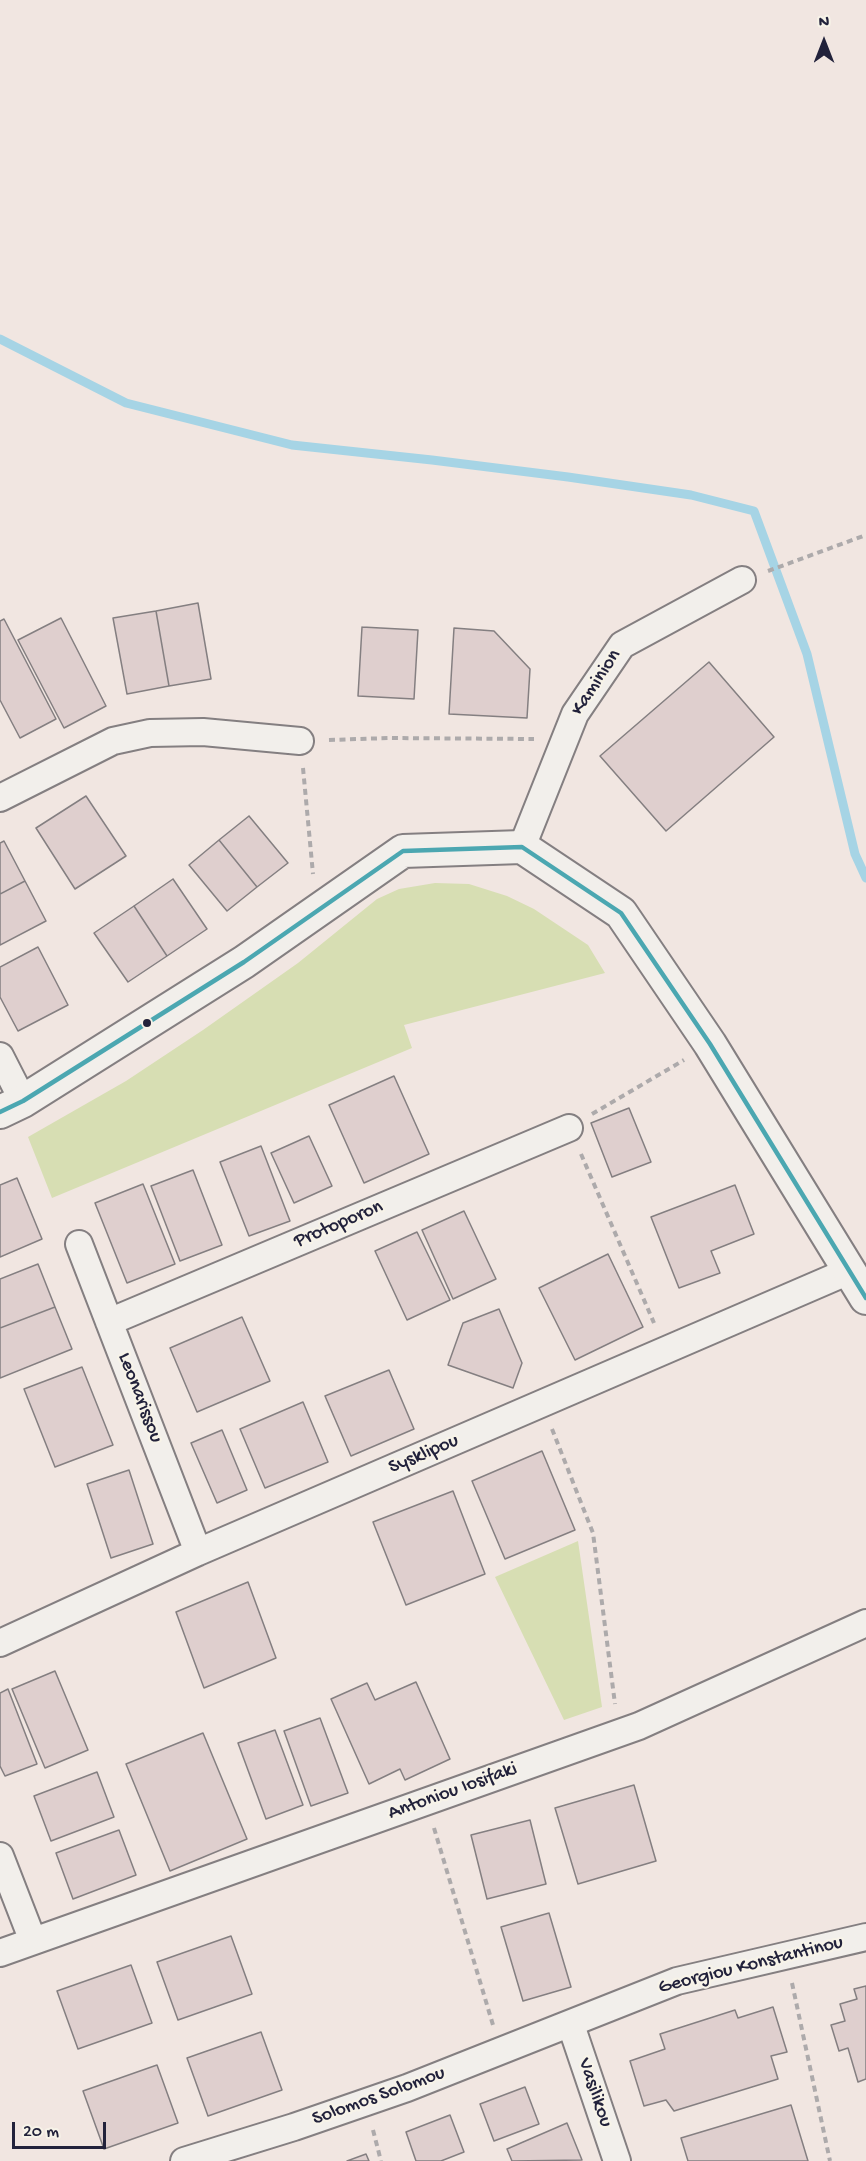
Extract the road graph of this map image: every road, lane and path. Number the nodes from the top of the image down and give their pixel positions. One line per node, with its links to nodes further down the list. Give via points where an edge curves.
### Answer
1 (866, 535): 2 (path)
2 (742, 580): 3 (street, Kaminion, via 621,645 575,714)
3 (565, 739): 4 (path); 6 (street, Kaminion)
4 (300, 741): 5 (street, via 204,732 150,733 113,741); 7 (path)
5 (0, 798)
6 (522, 847): 7 (street, via 403,851); 8 (street, via 621,913)
7 (317, 911): 10 (street, via 244,962)
8 (710, 1044): 11 (path); 13 (street)
9 (0, 1056): 10 (street)
10 (12, 1107)
11 (569, 1128): 15 (street, Protoporon); 16 (path)
12 (79, 1244): 15 (street, Leonarissou)
13 (849, 1271): 14 (street); 16 (street, Sysklipou)
14 (866, 1298)
15 (110, 1322): 18 (street, Leonarissou)
16 (666, 1350): 17 (street, Sysklipou)
17 (542, 1404): 18 (street, Sysklipou); 21 (path, via 593,1533)
18 (198, 1552): 20 (street, Sysklipou)
19 (866, 1623): 21 (street, Antoniou Iosifaki)
20 (0, 1643)
21 (619, 1733): 22 (street, Antoniou Iosifaki)
22 (426, 1802): 25 (street, Antoniou Iosifaki); 29 (path)
23 (0, 1856): 25 (street)
24 (866, 1937): 27 (street, Georgiou Konstantinou)
25 (33, 1941): 26 (street, Antoniou Iosifaki)
26 (0, 1953)
27 (786, 1956): 28 (street, Georgiou Konstantinou, via 677,1982); 32 (path)
28 (571, 2025): 29 (street, Solomos Solomou); 31 (street, Vasilikou)
29 (501, 2052): 30 (street, Solomos Solomou, via 294,2127)
30 (184, 2161)
31 (617, 2161)
32 (830, 2161)

